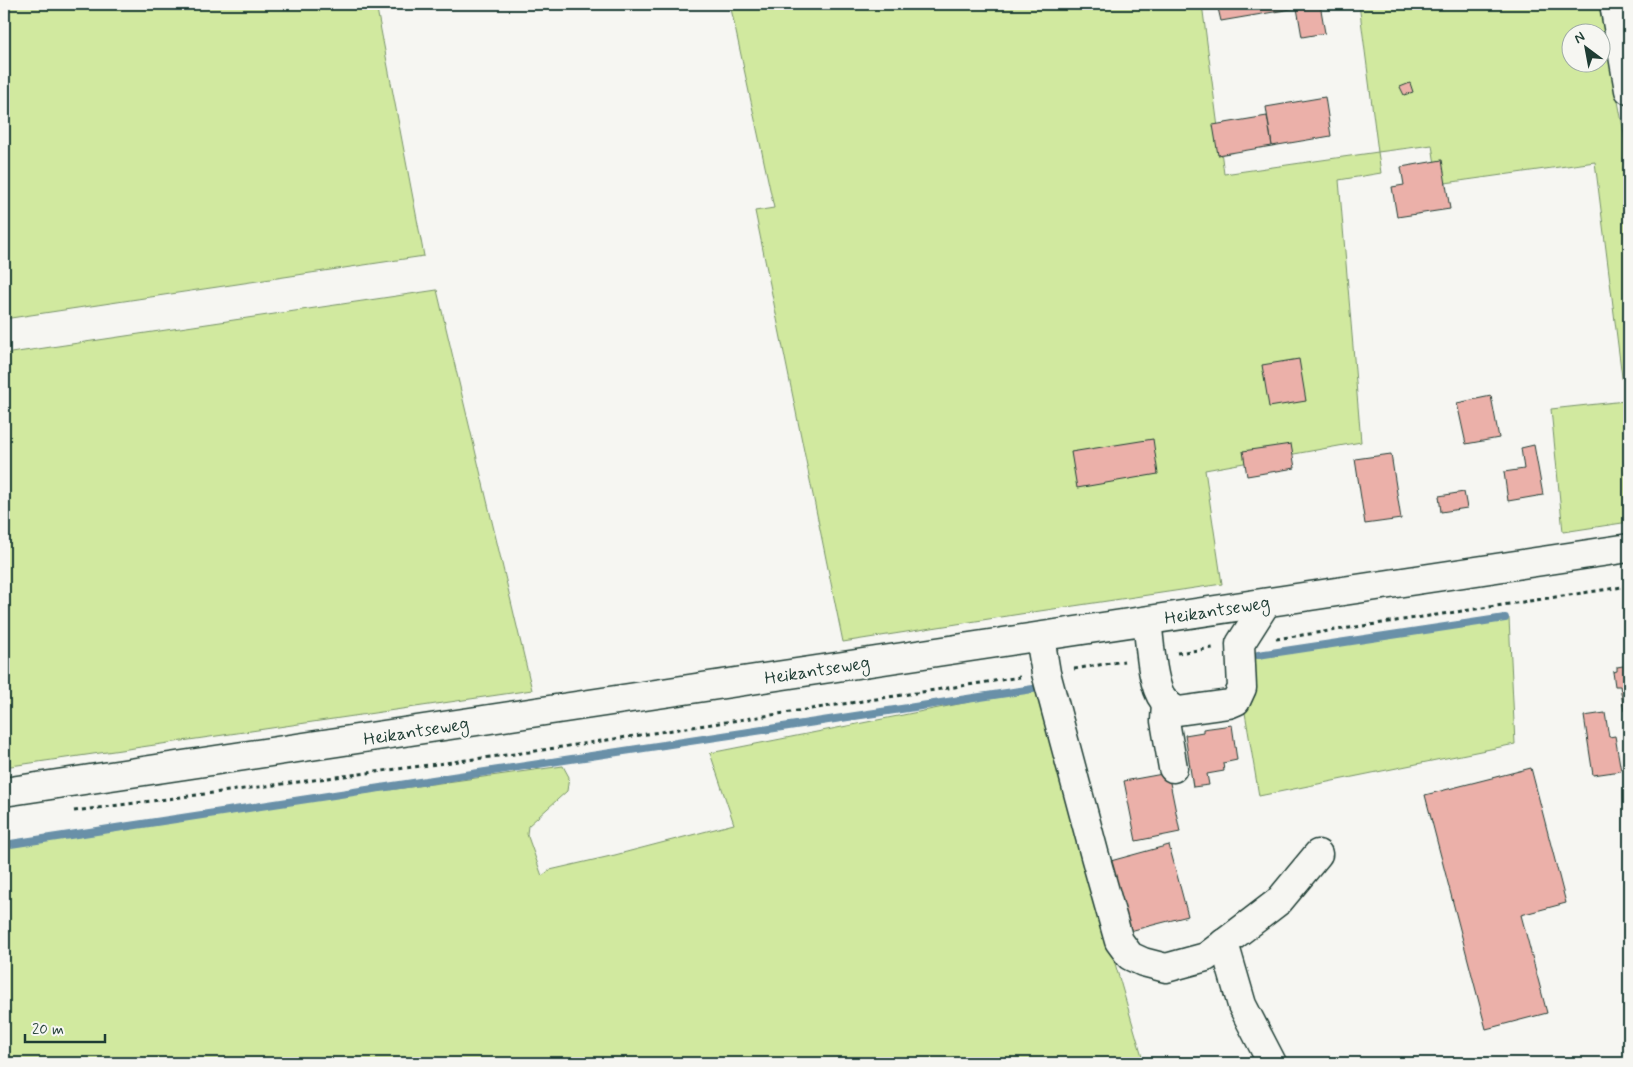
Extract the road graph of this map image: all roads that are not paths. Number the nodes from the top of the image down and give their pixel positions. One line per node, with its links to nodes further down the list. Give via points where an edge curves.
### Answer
1 (1614, 4): 2 (street)
2 (1629, 90)
3 (1629, 548): 4 (street, Heikantseweg)
4 (1266, 603): 5 (street, Heikantseweg); 7 (street, via 1240,644 1242,688 1236,701 1178,711)
5 (1148, 621): 6 (street, Heikantseweg); 7 (street, via 1155,677 1161,697)
6 (1040, 637): 9 (street, Heikantseweg); 11 (street, via 1066,752 1119,941 1130,956 1166,968 1206,957)
7 (1166, 702): 8 (street, via 1165,720)
8 (1173, 768)
9 (4, 792)
10 (1318, 854): 11 (street, via 1279,901)
11 (1224, 943): 12 (street, via 1242,1006)
12 (1272, 1063)

